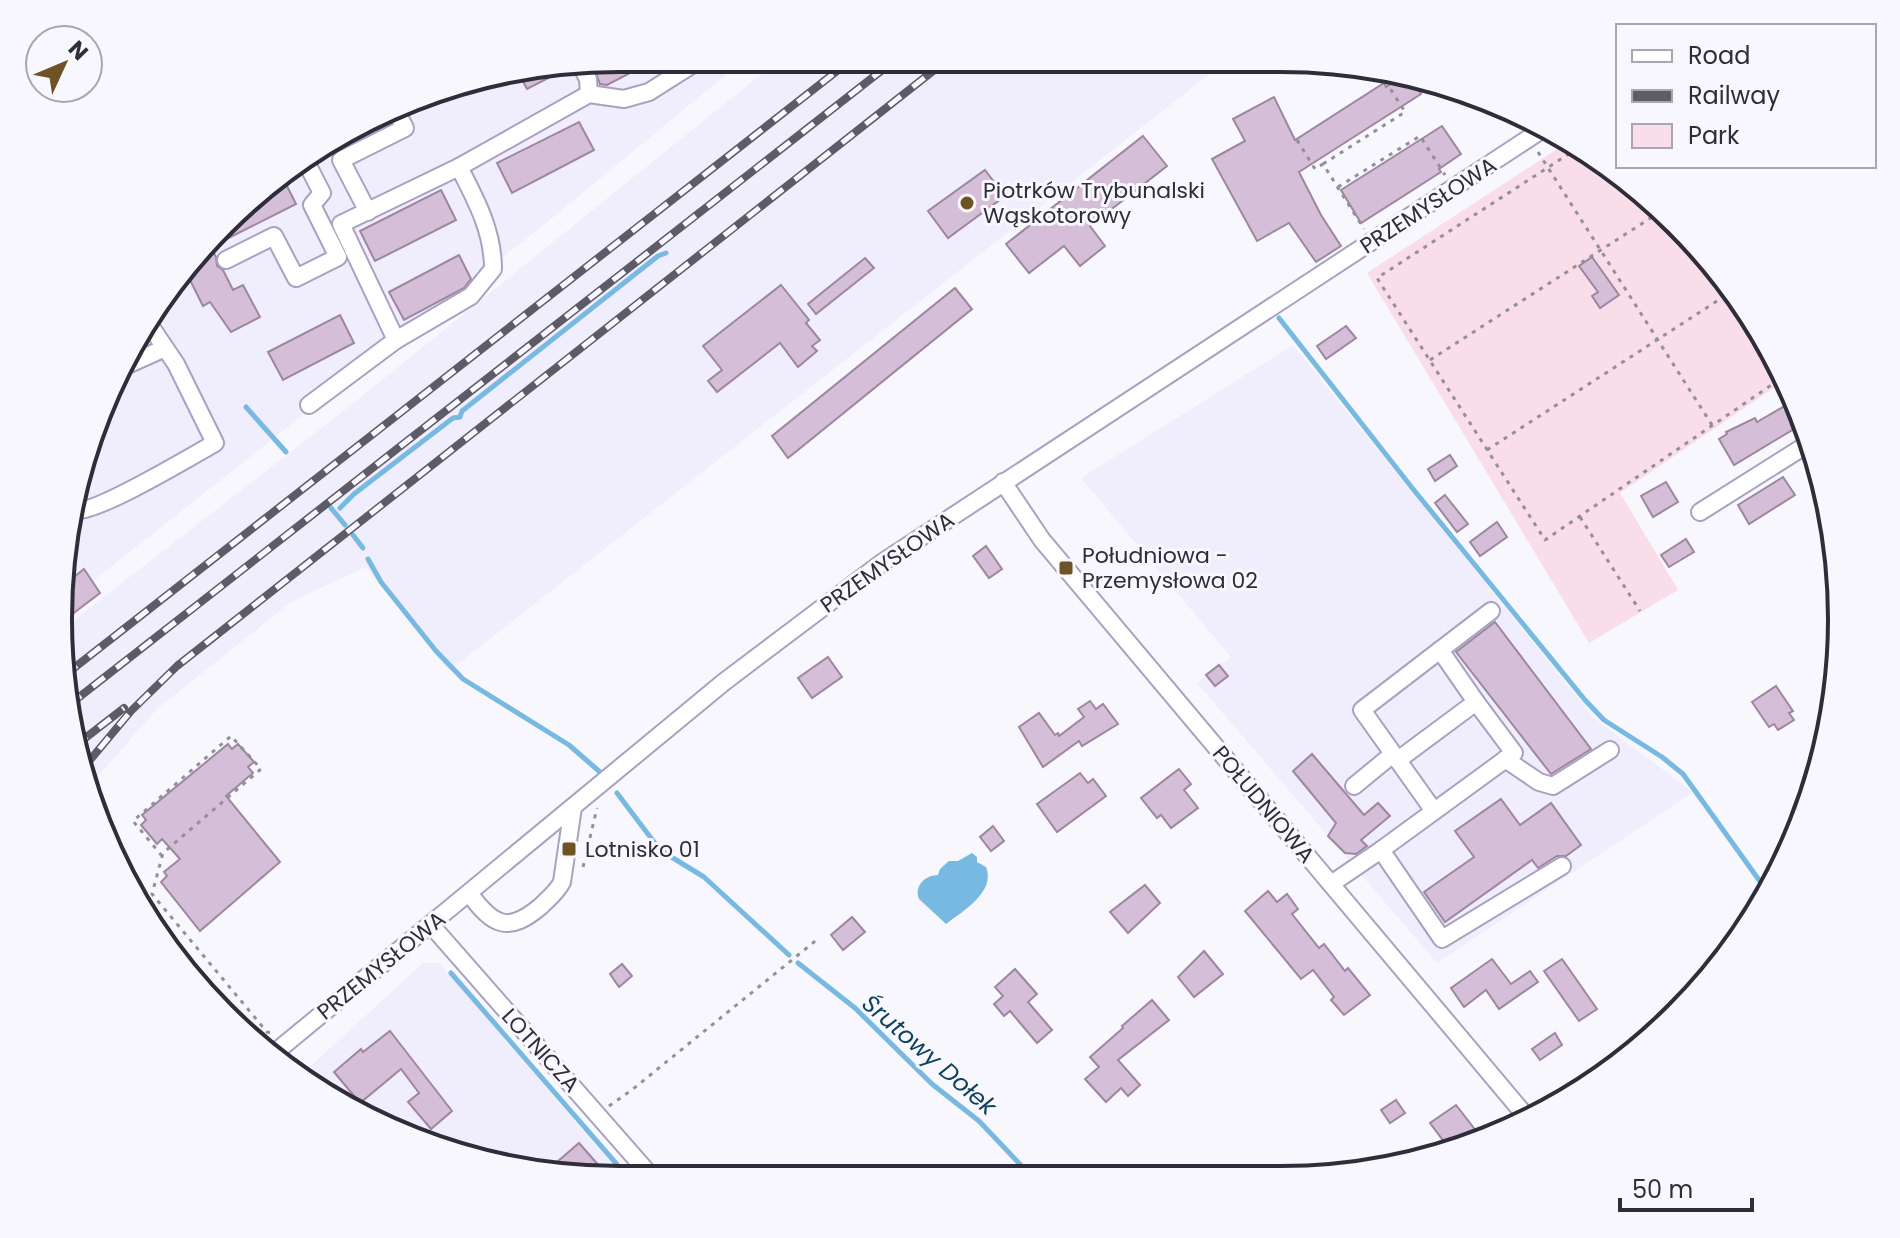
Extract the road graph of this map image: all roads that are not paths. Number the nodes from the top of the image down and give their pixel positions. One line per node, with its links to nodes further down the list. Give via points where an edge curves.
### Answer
1 (681, 72): 3 (street, via 649,92 624,99)
2 (585, 73): 3 (street)
3 (589, 94): 6 (street)
4 (400, 118): 8 (street, via 405,128 341,160)
5 (1535, 134): 16 (street, PRZEMYSŁOWA)
6 (459, 167): 8 (street); 11 (street, via 481,208 493,269 471,296)
7 (309, 168): 9 (street, via 322,193 312,205 338,257 296,278 274,236)
8 (368, 212): 11 (street, via 341,224)
9 (226, 260)
10 (154, 331): 12 (street)
11 (396, 340): 14 (street)
12 (165, 348): 13 (street); 17 (street, via 215,443)
13 (137, 361)
14 (309, 405)
15 (1801, 449): 18 (street)
16 (1003, 482): 26 (street, PRZEMYSŁOWA, via 791,630); 30 (street, POŁUDNIOWA, via 1042,540)
17 (83, 511)
18 (1700, 512)
19 (1491, 611): 20 (street)
20 (1440, 650): 21 (street); 23 (street, via 1362,710)
21 (1476, 702): 23 (street); 24 (street, via 1514,753)
22 (1610, 750): 24 (street, via 1553,786)
23 (1395, 757): 25 (street); 27 (street)
24 (1505, 759): 27 (street)
25 (1354, 786)
26 (573, 807): 31 (street, PRZEMYSŁOWA); 31 (street, via 561,887 530,914 518,922 500,923)
27 (1434, 811): 28 (street)
28 (1381, 850): 29 (street, via 1442,939); 30 (street)
29 (1562, 866)
30 (1331, 884): 34 (street, POŁUDNIOWA)
31 (469, 893): 32 (street, PRZEMYSŁOWA)
32 (431, 925): 33 (street, PRZEMYSŁOWA); 35 (street, LOTNICZA)
33 (280, 1048)
34 (1521, 1111)
35 (642, 1166)

